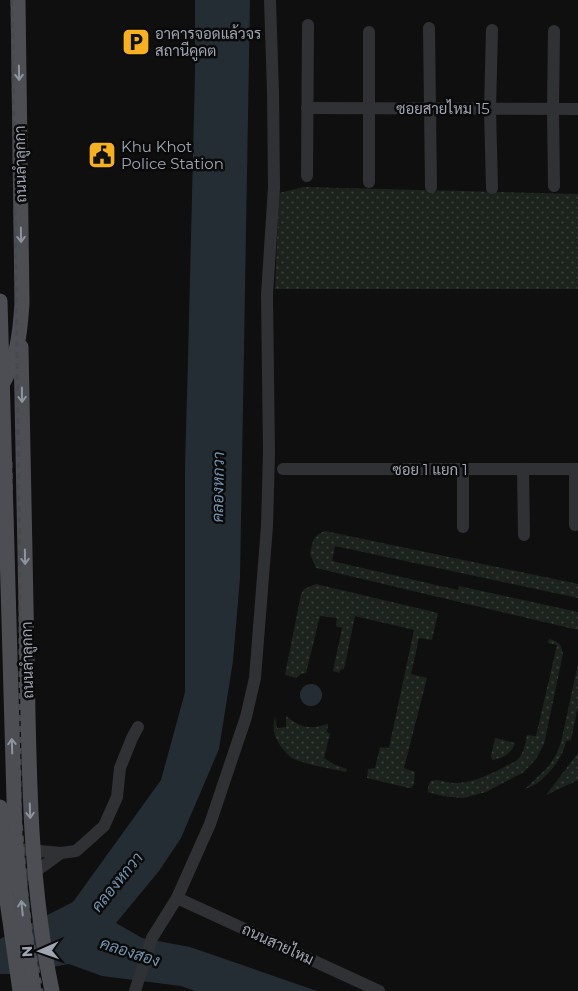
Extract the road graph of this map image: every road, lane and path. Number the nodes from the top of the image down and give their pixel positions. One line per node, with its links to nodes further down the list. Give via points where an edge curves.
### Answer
1 (18, 0): 20 (main road, ถนนลำลูกกา, one-way to 20)
2 (270, 0): 36 (street, via 274,188 267,295 269,446 267,526 255,678 246,717 214,813)
3 (308, 25): 8 (street)
4 (429, 28): 10 (street)
5 (492, 30): 11 (street)
6 (554, 31): 12 (street)
7 (369, 32): 9 (street)
8 (307, 108): 9 (street, ซอยสายไหม 15); 14 (street)
9 (369, 108): 10 (street, ซอยสายไหม 15); 15 (street)
10 (430, 108): 11 (street, ซอยสายไหม 15); 17 (street)
11 (490, 109): 12 (street, ซอยสายไหม 15); 18 (street)
12 (553, 109): 13 (street, ซอยสายไหม 15); 16 (street)
13 (578, 109)
14 (307, 176)
15 (369, 182)
16 (554, 186)
17 (431, 187)
18 (492, 188)
19 (0, 301): 38 (main road, ถนนลำลูกกา, one-way to 19, bridge, via 15,835)
20 (20, 328): 21 (main road, ถนนลำลูกกา, via 16,351); 23 (main road, ถนนลำลูกกา, one-way to 23)
21 (0, 389)
22 (0, 423): 23 (main road, via 18,424)
23 (23, 436): 39 (main road, ถนนลำลูกกา, one-way to 39, bridge, via 30,801 41,927)
24 (282, 469): 25 (street, ซอย 1 แยก 1)
25 (463, 469): 27 (street, ซอย 1 แยก 1); 29 (street)
26 (576, 469): 27 (street, ซอย 1 แยก 1); 28 (street)
27 (523, 470): 30 (street)
28 (575, 525)
29 (464, 527)
30 (524, 535)
31 (138, 727): 34 (street, via 120,768 117,797 104,826 76,851)
32 (0, 807): 37 (main road, bridge, via 6,894)
33 (0, 847): 34 (street)
34 (61, 853): 35 (street, via 16,880)
35 (0, 882)
36 (177, 898): 40 (street, via 152,938); 41 (street, ถนนสายไหม)
37 (20, 991)
38 (34, 991)
39 (52, 991)
40 (135, 991)
41 (379, 991)

